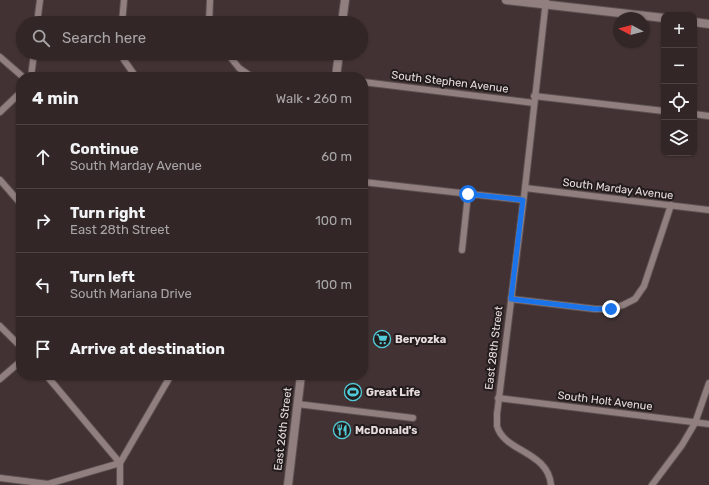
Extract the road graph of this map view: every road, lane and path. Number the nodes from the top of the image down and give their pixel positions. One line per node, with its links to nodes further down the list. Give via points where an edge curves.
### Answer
1 (40, 0): 7 (street)
2 (124, 0): 8 (street)
3 (210, 0): 9 (street)
4 (345, 0): 10 (street)
5 (506, 0): 6 (street)
6 (545, 2): 11 (street); 26 (street, East 28th Street)
7 (38, 16)
8 (123, 16)
9 (209, 16)
10 (343, 16)
11 (661, 18)
12 (697, 22): 13 (street)
13 (709, 24)
14 (0, 56): 19 (street)
15 (33, 60): 20 (street)
16 (124, 60): 21 (street)
17 (233, 60): 22 (street)
18 (338, 60): 23 (street)
19 (18, 72)
20 (32, 72)
21 (132, 72)
22 (245, 72)
23 (337, 72)
24 (368, 82): 26 (street, South Stephen Avenue)
25 (16, 97): 28 (street)
26 (534, 99): 27 (street, South Stephen Avenue); 33 (street, East 28th Street)
27 (661, 111)
28 (0, 112)
29 (697, 114): 30 (street)
30 (709, 116)
31 (0, 180): 35 (street)
32 (368, 183): 34 (street)
33 (525, 188): 36 (street, East 28th Street); 37 (street, South Marday Avenue)
34 (468, 194): 36 (street); 39 (street)
35 (16, 198)
36 (523, 200): 40 (street, East 28th Street)
37 (671, 205): 38 (street, South Marday Avenue); 40 (street, via 644,286 635,299 611,309 595,309)
38 (709, 210)
39 (462, 250)
40 (511, 299): 49 (street, East 28th Street)
41 (0, 326): 42 (street)
42 (16, 342)
43 (16, 365): 44 (street)
44 (0, 379)
45 (50, 380): 54 (street)
46 (168, 380): 54 (street)
47 (300, 380): 50 (street, East 26th Street)
48 (709, 383): 52 (street)
49 (498, 398): 52 (street, South Holt Avenue); 58 (street, East 28th Street, via 498,426 501,435 540,462 547,470)
50 (297, 404): 51 (street); 57 (street, East 26th Street)
51 (412, 418)
52 (695, 423): 53 (street, South Holt Avenue); 59 (street)
53 (709, 424)
54 (120, 463): 55 (street, via 48,484); 56 (street)
55 (0, 478)
56 (120, 485)
57 (288, 485)
58 (551, 485)
59 (652, 485)

